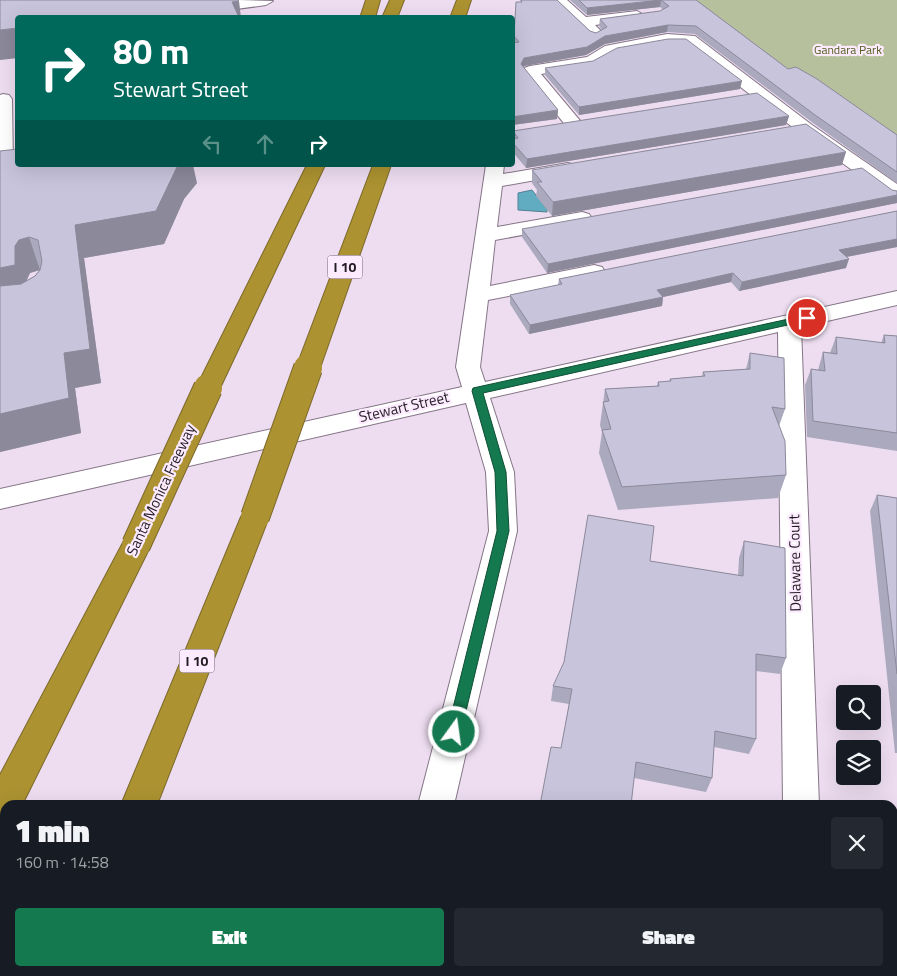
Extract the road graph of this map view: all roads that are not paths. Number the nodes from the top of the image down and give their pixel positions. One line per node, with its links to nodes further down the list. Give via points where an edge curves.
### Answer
1 (266, 0): 7 (street); 8 (street)
2 (373, 0): 9 (highway)
3 (397, 0): 10 (highway)
4 (464, 0): 11 (highway)
5 (558, 0): 12 (street)
6 (650, 14): 12 (street)
7 (154, 15)
8 (274, 15)
9 (368, 15)
10 (390, 15)
11 (457, 15)
12 (582, 22): 13 (street)
13 (612, 49): 14 (street, via 667,39 689,39); 17 (street, via 592,61 530,71 565,124)
14 (761, 93): 15 (street); 18 (street)
15 (733, 97)
16 (3, 99): 20 (street)
17 (592, 120)
18 (806, 129): 19 (street); 24 (street)
19 (777, 134)
20 (7, 166)
21 (315, 167): 36 (highway, Santa Monica Freeway, bridge, via 136,544)
22 (381, 167): 37 (highway, I 10, bridge, via 255,518)
23 (581, 167): 25 (street)
24 (864, 169): 26 (street); 27 (street)
25 (494, 173): 29 (street)
26 (835, 174)
27 (897, 193)
28 (603, 214): 29 (street)
29 (486, 235): 31 (street)
30 (615, 268): 31 (street)
31 (479, 295): 34 (street, via 468,367)
32 (897, 298): 33 (street, Stewart Street)
33 (789, 322): 34 (street, Stewart Street); 39 (street, Delaware Court)
34 (477, 391): 35 (street, Stewart Street); 38 (street, via 500,472 503,531)
35 (0, 499)
36 (6, 800)
37 (141, 800)
38 (437, 800)
39 (800, 800)

